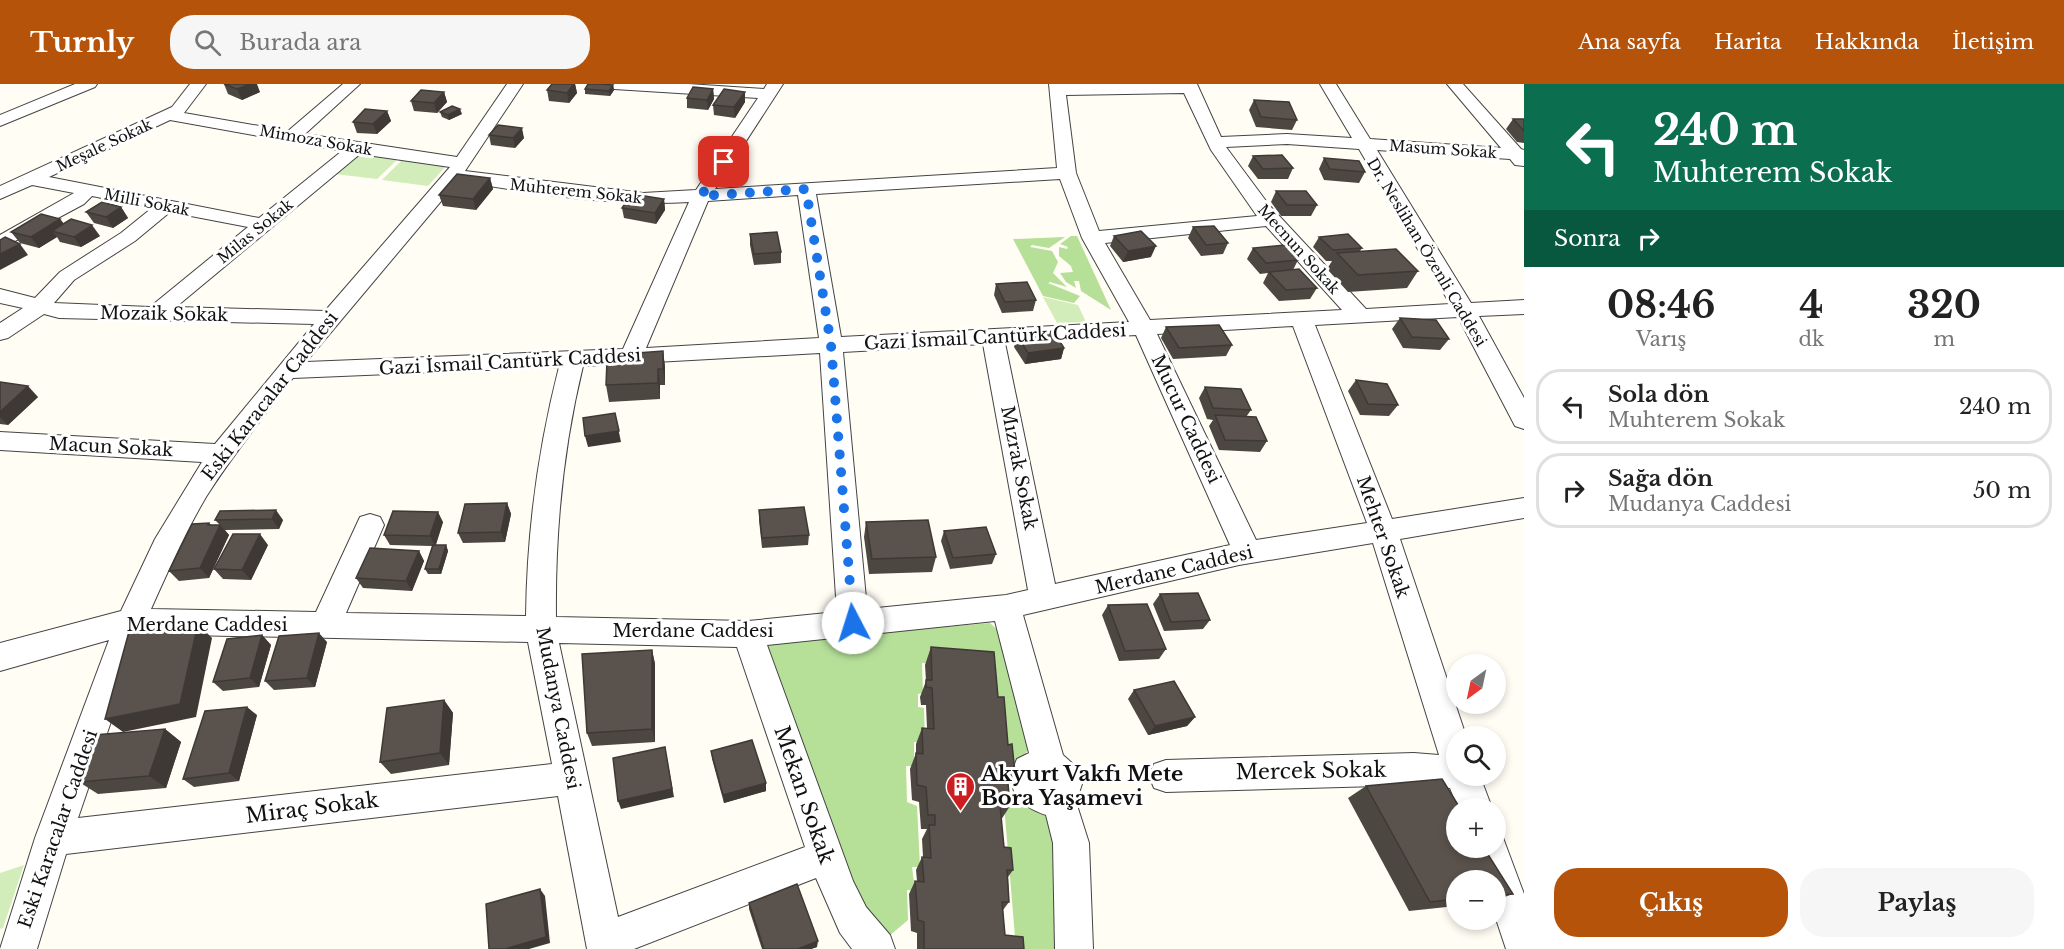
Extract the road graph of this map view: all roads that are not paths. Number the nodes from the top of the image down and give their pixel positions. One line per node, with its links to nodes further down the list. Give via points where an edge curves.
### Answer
1 (89, 84): 12 (street)
2 (198, 84): 11 (street, Meşale Sokak, via 183,106)
3 (352, 84): 13 (street)
4 (515, 84): 18 (street, Eski Karacalar Caddesi)
5 (614, 84): 10 (street)
6 (1328, 84): 15 (street, Dr. Neslihan Özenli Caddesi)
7 (1455, 84): 17 (street)
8 (1190, 86): 9 (street); 14 (street, Mecnun Sokak)
9 (1057, 87): 19 (street, Mucur Caddesi)
10 (772, 89): 24 (street)
11 (170, 115): 13 (street, Mimoza Sokak); 20 (street, Meşale Sokak)
12 (0, 122)
13 (291, 136): 16 (street, Mimoza Sokak)
14 (1215, 142): 15 (street, Masum Sokak, via 1266,138); 26 (street, Mecnun Sokak)
15 (1362, 144): 17 (street, Masum Sokak); 33 (street, Dr. Neslihan Özenli Caddesi)
16 (356, 148): 18 (street, Mimoza Sokak); 27 (street, Milas Sokak)
17 (1521, 158)
18 (458, 169): 24 (street, Muhterem Sokak, via 624,198); 36 (street, Eski Karacalar Caddesi)
19 (1067, 173): 21 (street, Muhterem Sokak); 28 (street, Mucur Caddesi)
20 (31, 179): 22 (street, Milli Sokak); 23 (street, Meşale Sokak)
21 (806, 189): 24 (street, Muhterem Sokak); 41 (street)
22 (88, 190): 25 (street, Milli Sokak); 29 (street)
23 (0, 193)
24 (701, 196): 42 (street)
25 (167, 205): 27 (street, Milli Sokak); 32 (street, via 128,237 67,276)
26 (1270, 220): 28 (street); 35 (street, Mecnun Sokak)
27 (263, 224): 34 (street, Milas Sokak)
28 (1092, 238): 38 (street, Mucur Caddesi)
29 (0, 243)
30 (0, 296): 32 (street, Mozaik Sokak)
31 (1524, 307): 33 (street, Gazi İsmail Cantürk Caddesi)
32 (38, 308): 34 (street, Mozaik Sokak); 39 (street)
33 (1465, 311): 35 (street, Gazi İsmail Cantürk Caddesi); 45 (street, Dr. Neslihan Özenli Caddesi)
34 (154, 314): 36 (street, Mozaik Sokak)
35 (1361, 317): 37 (street, Gazi İsmail Cantürk Caddesi)
36 (330, 318): 44 (street, Eski Karacalar Caddesi)
37 (1302, 320): 38 (street, Gazi İsmail Cantürk Caddesi); 50 (street, Mehter Sokak)
38 (1144, 329): 40 (street, Gazi İsmail Cantürk Caddesi); 51 (street, Mucur Caddesi)
39 (0, 333)
40 (993, 337): 41 (street, Gazi İsmail Cantürk Caddesi); 52 (street, Mızrak Sokak)
41 (831, 345): 42 (street, Gazi İsmail Cantürk Caddesi); 55 (street)
42 (631, 356): 43 (street, Gazi İsmail Cantürk Caddesi)
43 (573, 359): 44 (street, Gazi İsmail Cantürk Caddesi); 57 (street, Mudanya Caddesi, via 557,423 548,492)
44 (286, 372): 47 (street, Eski Karacalar Caddesi)
45 (1524, 420)
46 (0, 441): 47 (street, Macun Sokak)
47 (221, 454): 54 (street, Eski Karacalar Caddesi, via 165,547)
48 (1524, 508): 50 (street, Merdane Caddesi)
49 (370, 525): 56 (street)
50 (1383, 530): 51 (street, Merdane Caddesi); 60 (street, Mehter Sokak)
51 (1248, 552): 52 (street, Merdane Caddesi)
52 (1044, 599): 53 (street, Merdane Caddesi)
53 (1006, 608): 55 (street, Merdane Caddesi); 72 (street, via 1071,843)
54 (131, 621): 56 (street, Merdane Caddesi); 59 (street, Merdane Caddesi); 64 (street, Eski Karacalar Caddesi)
55 (853, 623): 58 (street, Merdane Caddesi)
56 (325, 626): 57 (street, Merdane Caddesi)
57 (541, 630): 58 (street, Merdane Caddesi); 63 (street, Mudanya Caddesi)
58 (748, 634): 65 (street, Mekan Sokak)
59 (0, 657)
60 (1446, 726)
61 (1446, 772): 62 (street, Mercek Sokak)
62 (1166, 776)
63 (572, 777): 64 (street, Miraç Sokak); 68 (street, Mudanya Caddesi)
64 (53, 838): 70 (street, Eski Karacalar Caddesi)
65 (825, 857): 68 (street); 71 (street, Mekan Sokak, via 853,920)
66 (1495, 858): 67 (street)
67 (1513, 886): 69 (street)
68 (605, 945)
69 (1524, 946)
70 (18, 949)
71 (876, 949)
72 (1074, 949)

